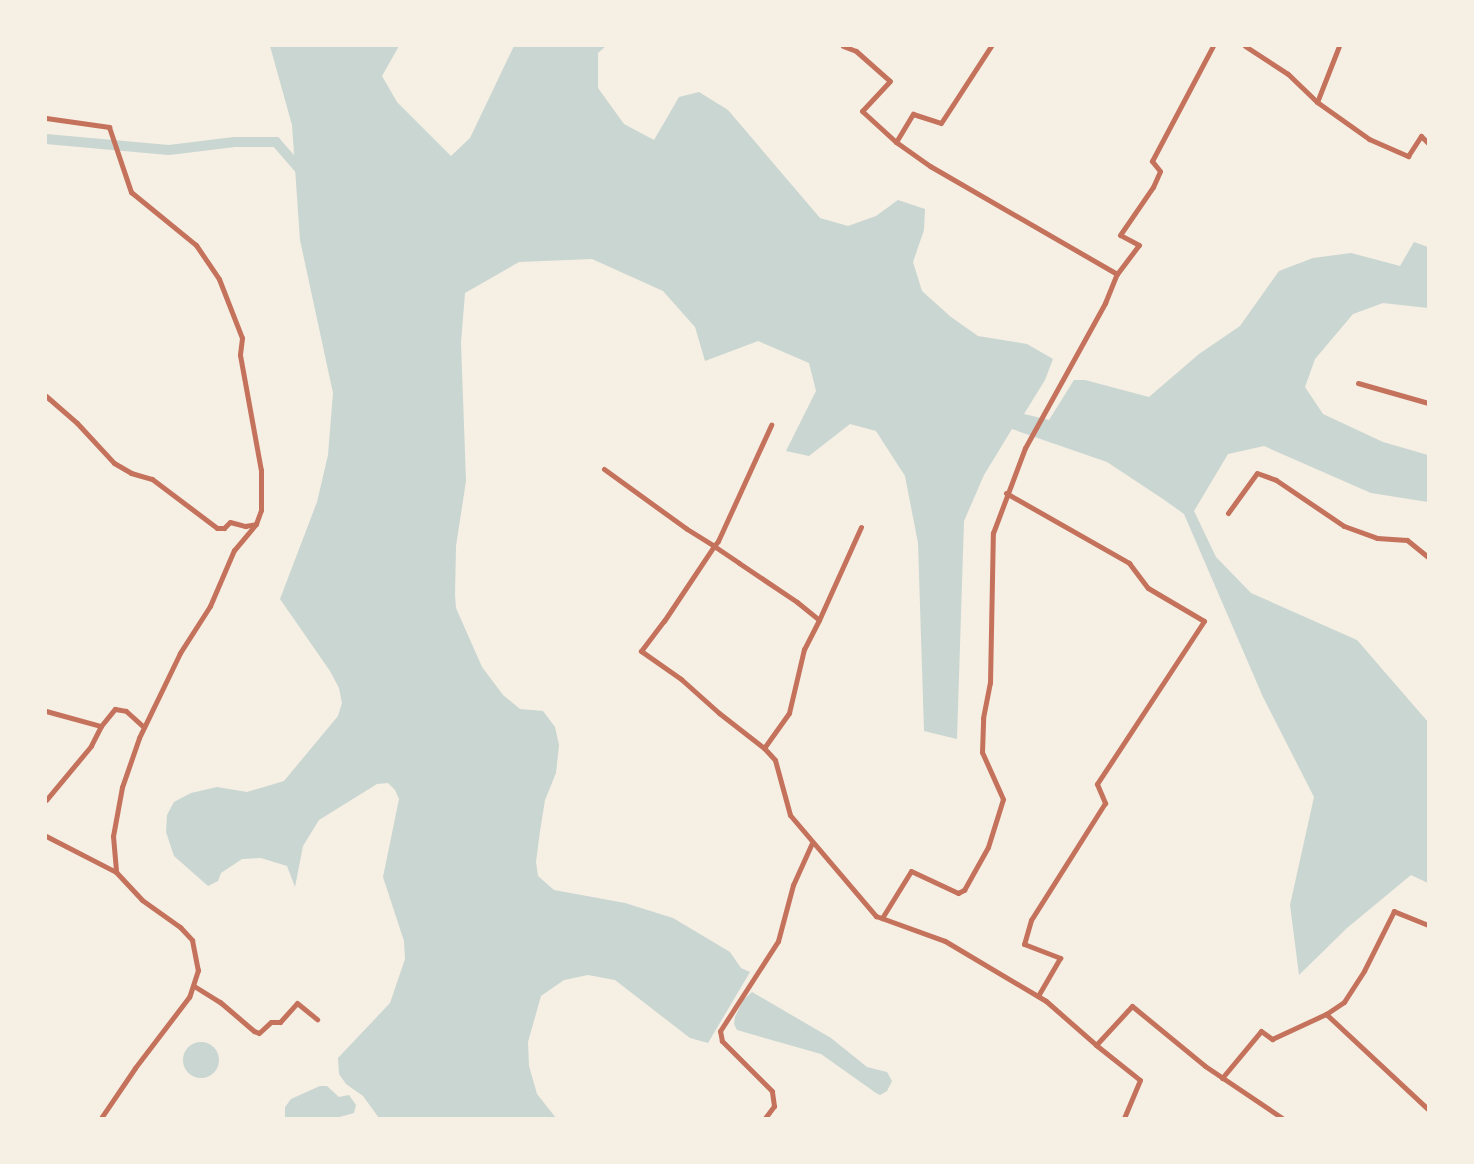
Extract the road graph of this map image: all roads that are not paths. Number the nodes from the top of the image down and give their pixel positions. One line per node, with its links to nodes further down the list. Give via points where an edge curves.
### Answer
1 (843, 46): 8 (street, via 856,51 890,81 862,111)
2 (991, 46): 8 (street, via 941,122 913,114)
3 (1213, 46): 10 (street, via 1152,161 1160,171 1153,187 1120,234 1139,245)
4 (1245, 46): 6 (street, via 1288,74)
5 (1339, 46): 6 (street)
6 (1317, 102): 9 (street, via 1369,139 1408,156 1421,136)
7 (46, 118): 18 (street, via 109,127 131,192 196,245 219,279 242,338 240,355 261,470 261,510)
8 (896, 142): 10 (street)
9 (1429, 143)
10 (1116, 274): 16 (street)
11 (1358, 383): 13 (street)
12 (46, 396): 18 (street, via 114,463 152,479 217,528 230,522)
13 (1429, 403)
14 (771, 425): 20 (street)
15 (604, 469): 20 (street)
16 (1006, 492): 31 (street, via 993,533 990,683 982,752 1003,799 1002,808 988,847 964,890 953,892 911,870); 34 (street, via 1129,563 1148,588 1204,621 1097,784 1105,803 1031,920 1024,944 1060,958)
17 (1228, 513): 21 (street, via 1257,473 1276,480 1344,526 1377,538 1407,540)
18 (256, 524): 25 (street, via 234,550 219,589 187,639)
19 (862, 527): 22 (street)
20 (714, 547): 22 (street); 26 (street, via 641,650)
21 (1429, 557)
22 (819, 620): 26 (street, via 804,649 789,713)
23 (46, 711): 24 (street)
24 (102, 726): 25 (street, via 115,709 126,711); 27 (street)
25 (145, 727): 30 (street, via 127,769 115,819)
26 (764, 748): 29 (street, via 775,760 790,815)
27 (46, 800)
28 (46, 836): 30 (street)
29 (812, 843): 31 (street); 41 (street, via 793,885 778,941 720,1031 722,1041 772,1091 775,1106)
30 (116, 872): 33 (street, via 142,900 192,940 198,970)
31 (882, 918): 34 (street, via 945,941)
32 (1429, 925): 35 (street, via 1394,911 1344,1002)
33 (194, 986): 36 (street, via 259,1033 271,1022 280,1022 297,1003); 40 (street)
34 (1038, 996): 37 (street)
35 (1326, 1014): 38 (street, via 1272,1039 1261,1031); 39 (street)
36 (317, 1019)
37 (1096, 1045): 38 (street, via 1132,1006); 42 (street, via 1140,1080)
38 (1222, 1078): 43 (street)
39 (1429, 1109)
40 (101, 1118)
41 (765, 1118)
42 (1124, 1118)
43 (1282, 1118)

